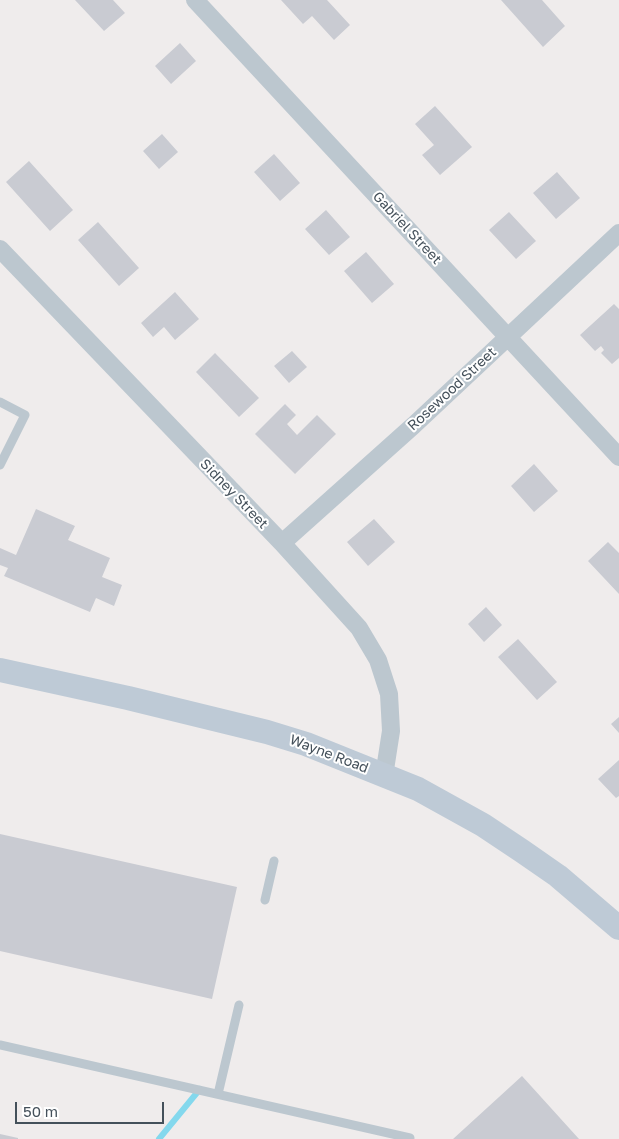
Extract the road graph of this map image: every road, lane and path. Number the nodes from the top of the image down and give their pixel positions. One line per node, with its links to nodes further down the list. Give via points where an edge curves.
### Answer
1 (195, 0): 4 (street, Gabriel Street)
2 (619, 232): 4 (street, Rosewood Street)
3 (0, 249): 8 (street, Sidney Street)
4 (508, 337): 6 (street, Gabriel Street); 8 (street, Rosewood Street)
5 (0, 402): 7 (lane, via 25,415)
6 (619, 458)
7 (0, 465)
8 (282, 543): 10 (street, Sidney Street, via 359,628 378,660 385,676 391,712)
9 (0, 670): 10 (main road, Wayne Road, via 267,732)
10 (384, 776): 13 (main road, Wayne Road, via 418,789 483,825 558,876)
11 (274, 861): 12 (lane)
12 (265, 900)
13 (619, 928)
14 (239, 1005): 16 (lane)
15 (0, 1045): 16 (lane)
16 (218, 1094): 17 (lane)
17 (410, 1138)

